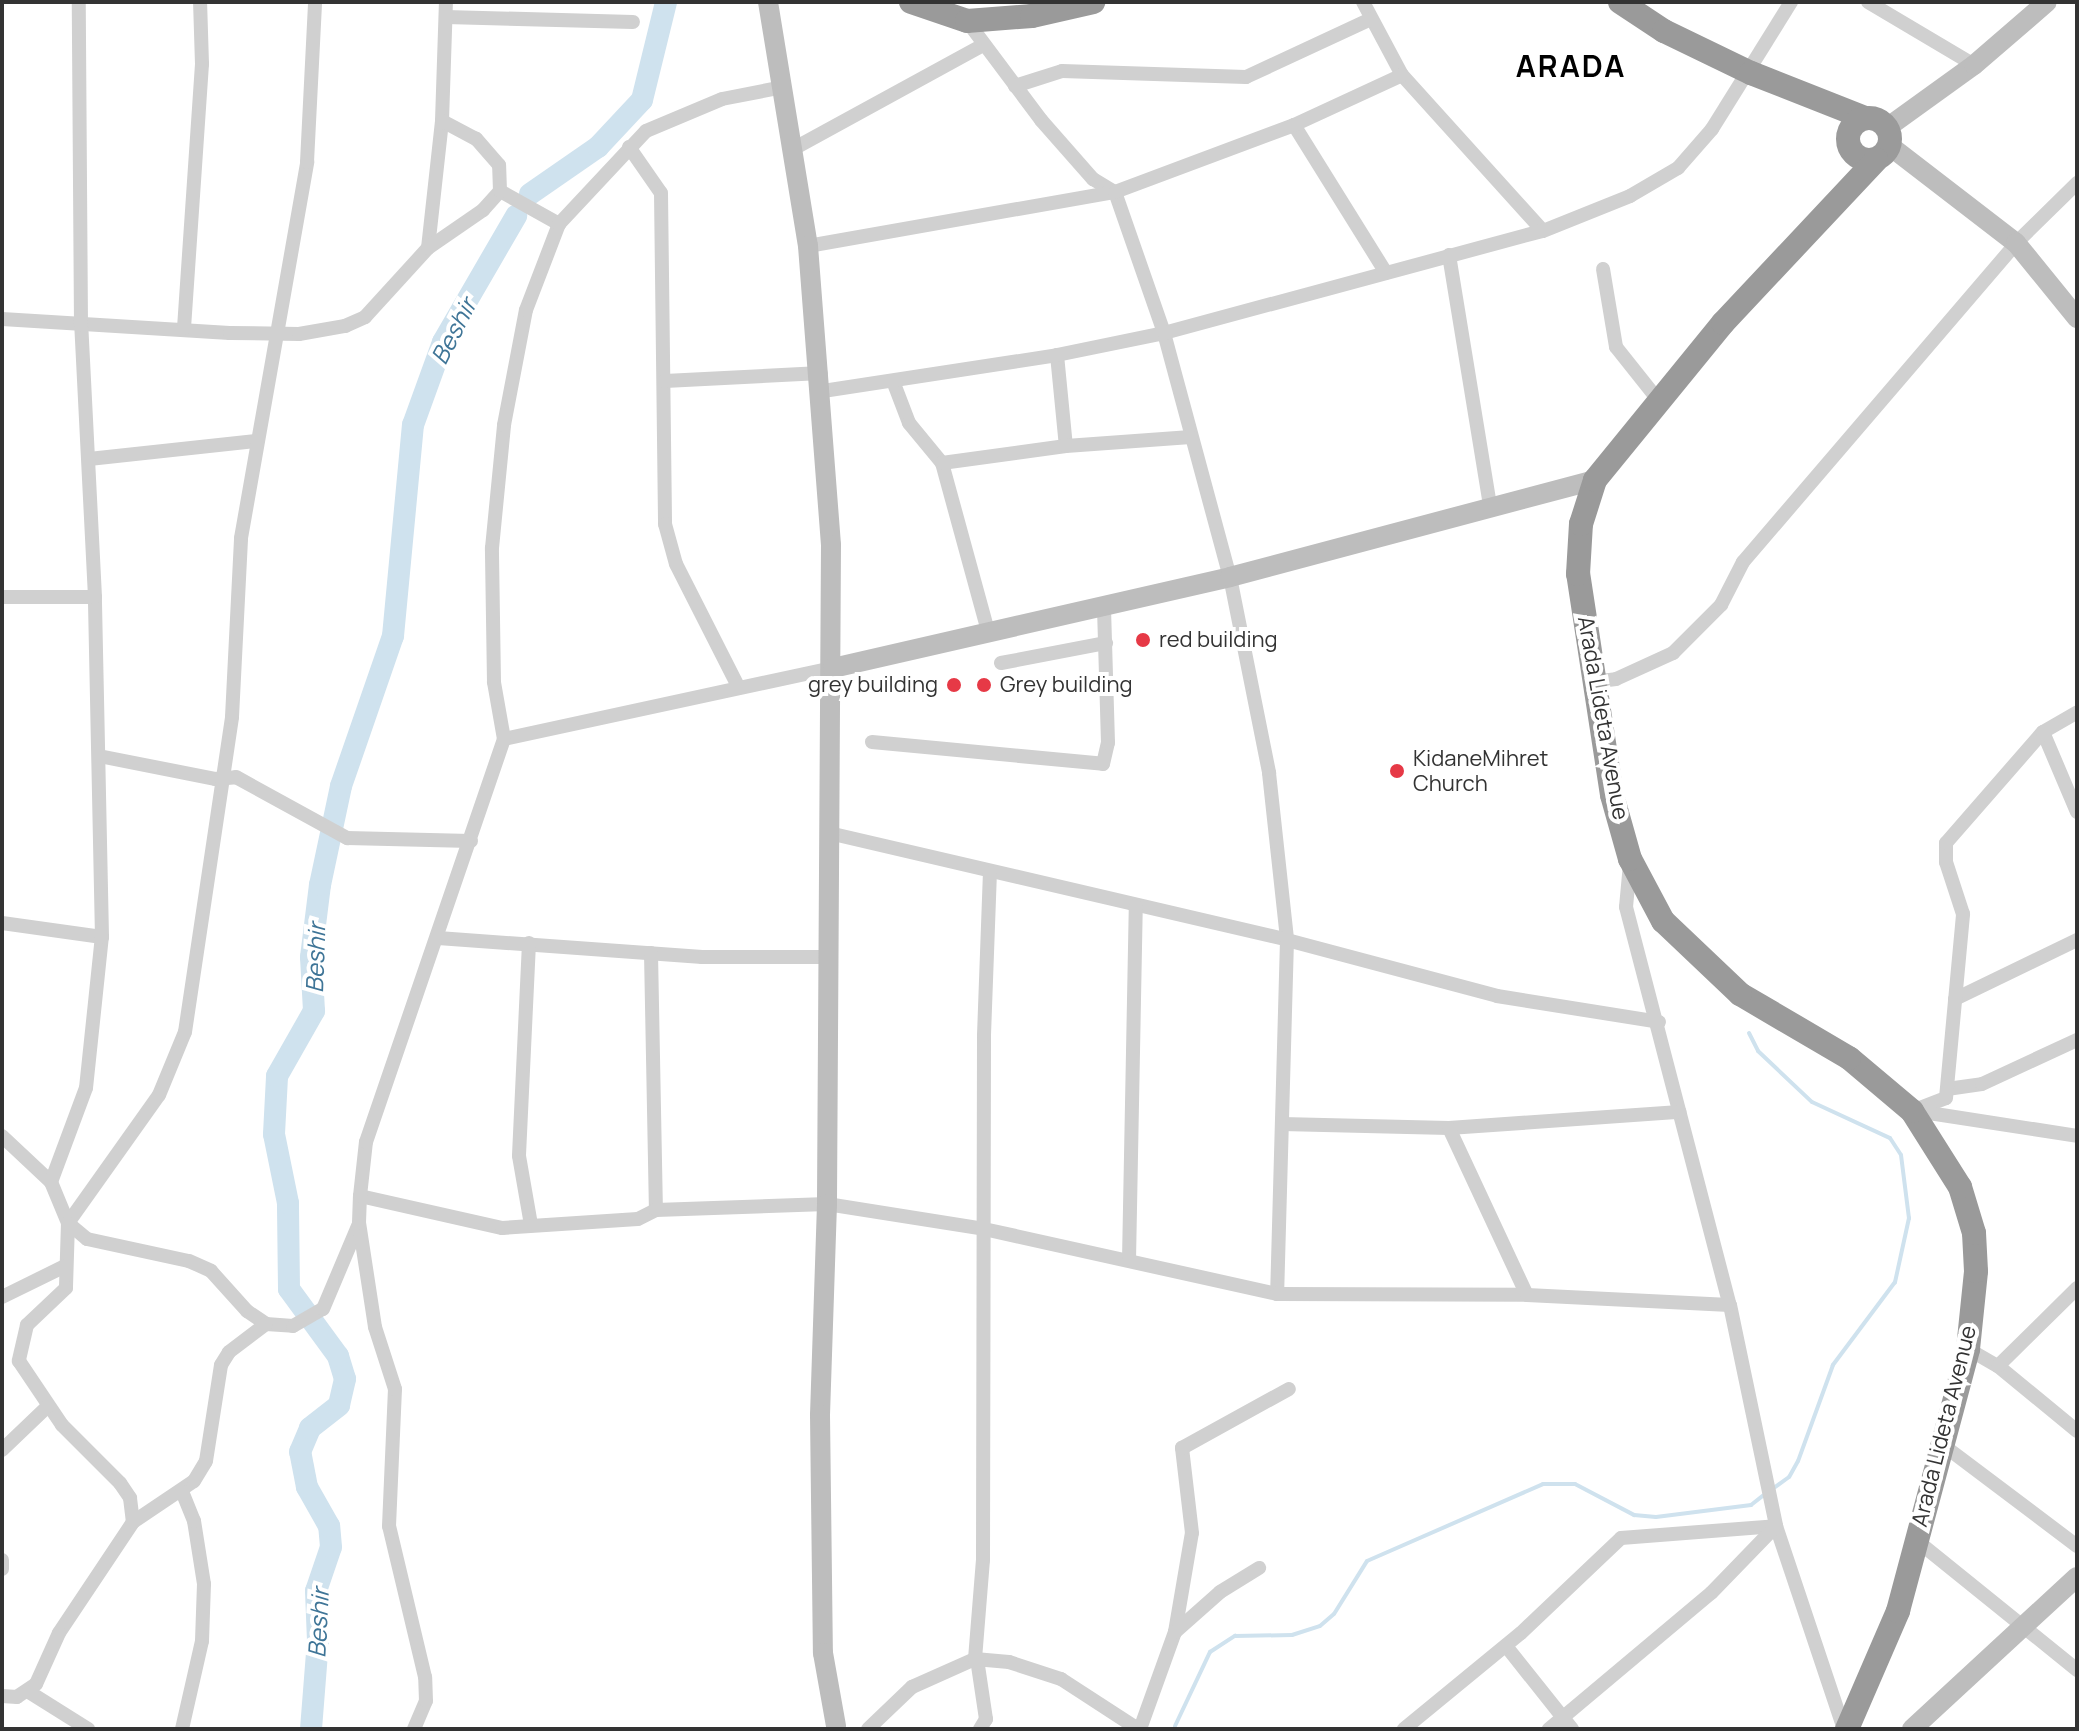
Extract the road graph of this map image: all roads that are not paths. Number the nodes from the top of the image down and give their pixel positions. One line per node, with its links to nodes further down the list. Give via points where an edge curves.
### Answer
1 (79, 2): 44 (street)
2 (200, 2): 45 (street, via 202,64)
3 (315, 2): 47 (street, via 307,162)
4 (768, 2): 21 (main road)
5 (911, 2): 14 (highway)
6 (1093, 2): 14 (highway, via 1032,16)
7 (1363, 2): 13 (street)
8 (1620, 2): 18 (highway, via 1664,31)
9 (1791, 2): 18 (street)
10 (1868, 2): 17 (street)
11 (2047, 2): 17 (main road)
12 (446, 10): 15 (street); 24 (street)
13 (1371, 19): 19 (street); 20 (street, via 1246,77 1062,71)
14 (967, 21): 16 (street)
15 (633, 22)
16 (983, 45): 20 (street); 29 (street)
17 (1974, 65): 27 (main road)
18 (1751, 73): 22 (highway); 35 (street, via 1678,168 1630,196)
19 (1402, 75): 25 (street); 35 (street)
20 (1015, 86): 32 (street, via 1093,179)
21 (784, 87): 28 (street, via 709,104 646,131); 29 (main road)
22 (1814, 99): 23 (highway); 26 (highway)
23 (1865, 118): 26 (highway, Arada Lideta Avenue, via 1851,128); 27 (highway)
24 (442, 121): 31 (street, via 476,139 499,165); 38 (street)
25 (1294, 125): 32 (street); 41 (street)
26 (1849, 143): 27 (highway, via 1856,157); 33 (highway, Arada Lideta Avenue)
27 (1885, 144): 33 (highway, Arada Lideta Avenue); 36 (main road)
28 (629, 147): 34 (street); 49 (street, via 661,193)
29 (793, 149): 37 (main road)
30 (2077, 183): 36 (street)
31 (500, 191): 34 (street); 38 (street, via 483,210)
32 (1115, 192): 37 (street); 46 (street)
33 (1832, 203): 52 (highway, Arada Lideta Avenue)
34 (559, 224): 72 (street, via 526,310 504,425 492,548 494,682)
35 (1543, 231): 39 (street)
36 (2016, 243): 42 (main road); 68 (street, via 1743,562 1721,605 1673,653 1616,679)
37 (808, 246): 51 (main road)
38 (428, 248): 47 (street, via 365,317 326,331)
39 (1449, 255): 41 (street); 59 (street)
40 (1603, 269): 52 (street, via 1616,347)
41 (1386, 273): 46 (street)
42 (2077, 318)
43 (2, 319): 44 (street)
44 (81, 325): 45 (street); 56 (street)
45 (184, 328): 47 (street)
46 (1164, 333): 48 (street); 53 (street)
47 (280, 334): 54 (street)
48 (1057, 355): 50 (street); 55 (street)
49 (665, 381): 51 (street); 69 (street, via 665,524 676,564)
50 (893, 381): 51 (street); 57 (street, via 909,423)
51 (822, 382): 67 (main road)
52 (1659, 401): 58 (highway, Arada Lideta Avenue)
53 (1191, 437): 55 (street); 60 (street)
54 (256, 441): 56 (street); 75 (street, via 241,538 235,681)
55 (1066, 446): 57 (street)
56 (89, 459): 62 (street)
57 (942, 463): 64 (street)
58 (1595, 480): 59 (main road); 68 (highway, Arada Lideta Avenue, via 1581,524 1578,574)
59 (1490, 506): 60 (main road)
60 (1230, 577): 63 (main road); 85 (street, via 1269,773)
61 (2, 597): 62 (street)
62 (95, 597): 74 (street)
63 (1104, 605): 64 (main road); 65 (street)
64 (988, 631): 67 (main road)
65 (1106, 643): 66 (street); 73 (street, via 1107,759 1097,767)
66 (1001, 663)
67 (833, 668): 69 (street); 77 (main road)
68 (1592, 682): 79 (highway, Arada Lideta Avenue)
69 (737, 684): 72 (street)
70 (2077, 712): 71 (street)
71 (2043, 732): 76 (street); 90 (street, via 1946,843 1946,862 1963,914)
72 (504, 739): 78 (street)
73 (872, 742)
74 (99, 756): 75 (street); 83 (street)
75 (223, 779): 78 (street, via 236,777 347,838); 104 (street, via 185,1032 159,1095)
76 (2077, 812)
77 (829, 833): 80 (street); 89 (main road)
78 (471, 841): 84 (street)
79 (1630, 859): 91 (street, via 1626,907); 94 (highway, Arada Lideta Avenue, via 1663,921 1698,958 1740,994 1849,1058)
80 (990, 873): 81 (street); 107 (street)
81 (1136, 906): 85 (street); 108 (street)
82 (2, 923): 83 (street)
83 (102, 937): 100 (street, via 86,1088)
84 (438, 938): 87 (street); 101 (street, via 366,1142)
85 (1287, 940): 91 (street, via 1497,996); 96 (street)
86 (2077, 940): 90 (street)
87 (529, 943): 88 (street); 106 (street, via 519,1156)
88 (651, 953): 89 (street); 103 (street)
89 (828, 957): 102 (main road)
90 (1955, 999): 93 (street)
91 (1659, 1022): 95 (street)
92 (2077, 1040): 93 (street, via 1982,1084)
93 (1947, 1089): 94 (street, via 1946,1098)
94 (1912, 1111): 99 (street); 116 (highway, Arada Lideta Avenue, via 1960,1187 1974,1233)
95 (1679, 1112): 97 (street); 114 (street)
96 (1282, 1124): 97 (street); 111 (street)
97 (1449, 1128): 112 (street)
98 (2, 1136): 100 (street)
99 (2077, 1136)
100 (51, 1182): 104 (street)
101 (360, 1196): 105 (street); 106 (street, via 474,1225)
102 (827, 1204): 103 (street); 107 (street); 140 (main road, via 820,1415 823,1653)
103 (656, 1210): 106 (street, via 638,1219)
104 (68, 1223): 109 (street); 115 (street, via 87,1239 129,1252 166,1255 211,1271)
105 (359, 1223): 115 (street, via 323,1309 293,1326); 143 (street, via 375,1327 395,1389 389,1526 425,1677 426,1701)
106 (531, 1225)
107 (984, 1229): 108 (street); 135 (street, via 983,1560)
108 (1129, 1260): 111 (street)
109 (65, 1266): 113 (street); 119 (street, via 64,1293 27,1325 18,1347 19,1361)
110 (2077, 1288): 117 (street)
111 (1277, 1294): 112 (street)
112 (1527, 1295): 114 (street)
113 (2, 1297)
114 (1730, 1305): 125 (street)
115 (266, 1324): 123 (street, via 229,1352 221,1365 206,1461)
116 (1968, 1349): 117 (street); 121 (highway, Arada Lideta Avenue)
117 (1998, 1366): 120 (street)
118 (1289, 1389): 133 (street, via 1182,1448 1192,1533)
119 (48, 1406): 122 (street); 124 (street, via 120,1483 130,1498)
120 (2075, 1427)
121 (1943, 1445): 126 (highway, Arada Lideta Avenue); 127 (street)
122 (2, 1450)
123 (182, 1491): 124 (street); 142 (street, via 194,1521 204,1584 202,1641)
124 (133, 1522): 137 (street, via 59,1633)
125 (1776, 1526): 134 (street, via 1621,1538); 139 (street); 149 (street)
126 (1916, 1540): 132 (street); 149 (highway, Arada Lideta Avenue, via 1888,1639)
127 (2077, 1546)
128 (2, 1560): 130 (street)
129 (1259, 1568): 133 (street, via 1220,1592)
130 (2, 1569)
131 (2077, 1577): 132 (main road)
132 (2026, 1628): 136 (street); 150 (main road)
133 (1175, 1632): 146 (street)
134 (1506, 1646): 139 (street); 147 (street)
135 (976, 1659): 144 (street, via 912,1687); 145 (street, via 986,1719); 146 (street, via 1009,1662 1061,1679)
136 (2077, 1670)
137 (29, 1692): 138 (street); 141 (street)
138 (2, 1696)
139 (1568, 1724): 148 (street)
140 (836, 1727)
141 (88, 1729)
142 (182, 1729)
143 (414, 1729)
144 (868, 1729)
145 (980, 1729)
146 (1139, 1729)
147 (1404, 1729)
148 (1549, 1729)
149 (1846, 1729)
150 (1912, 1729)

